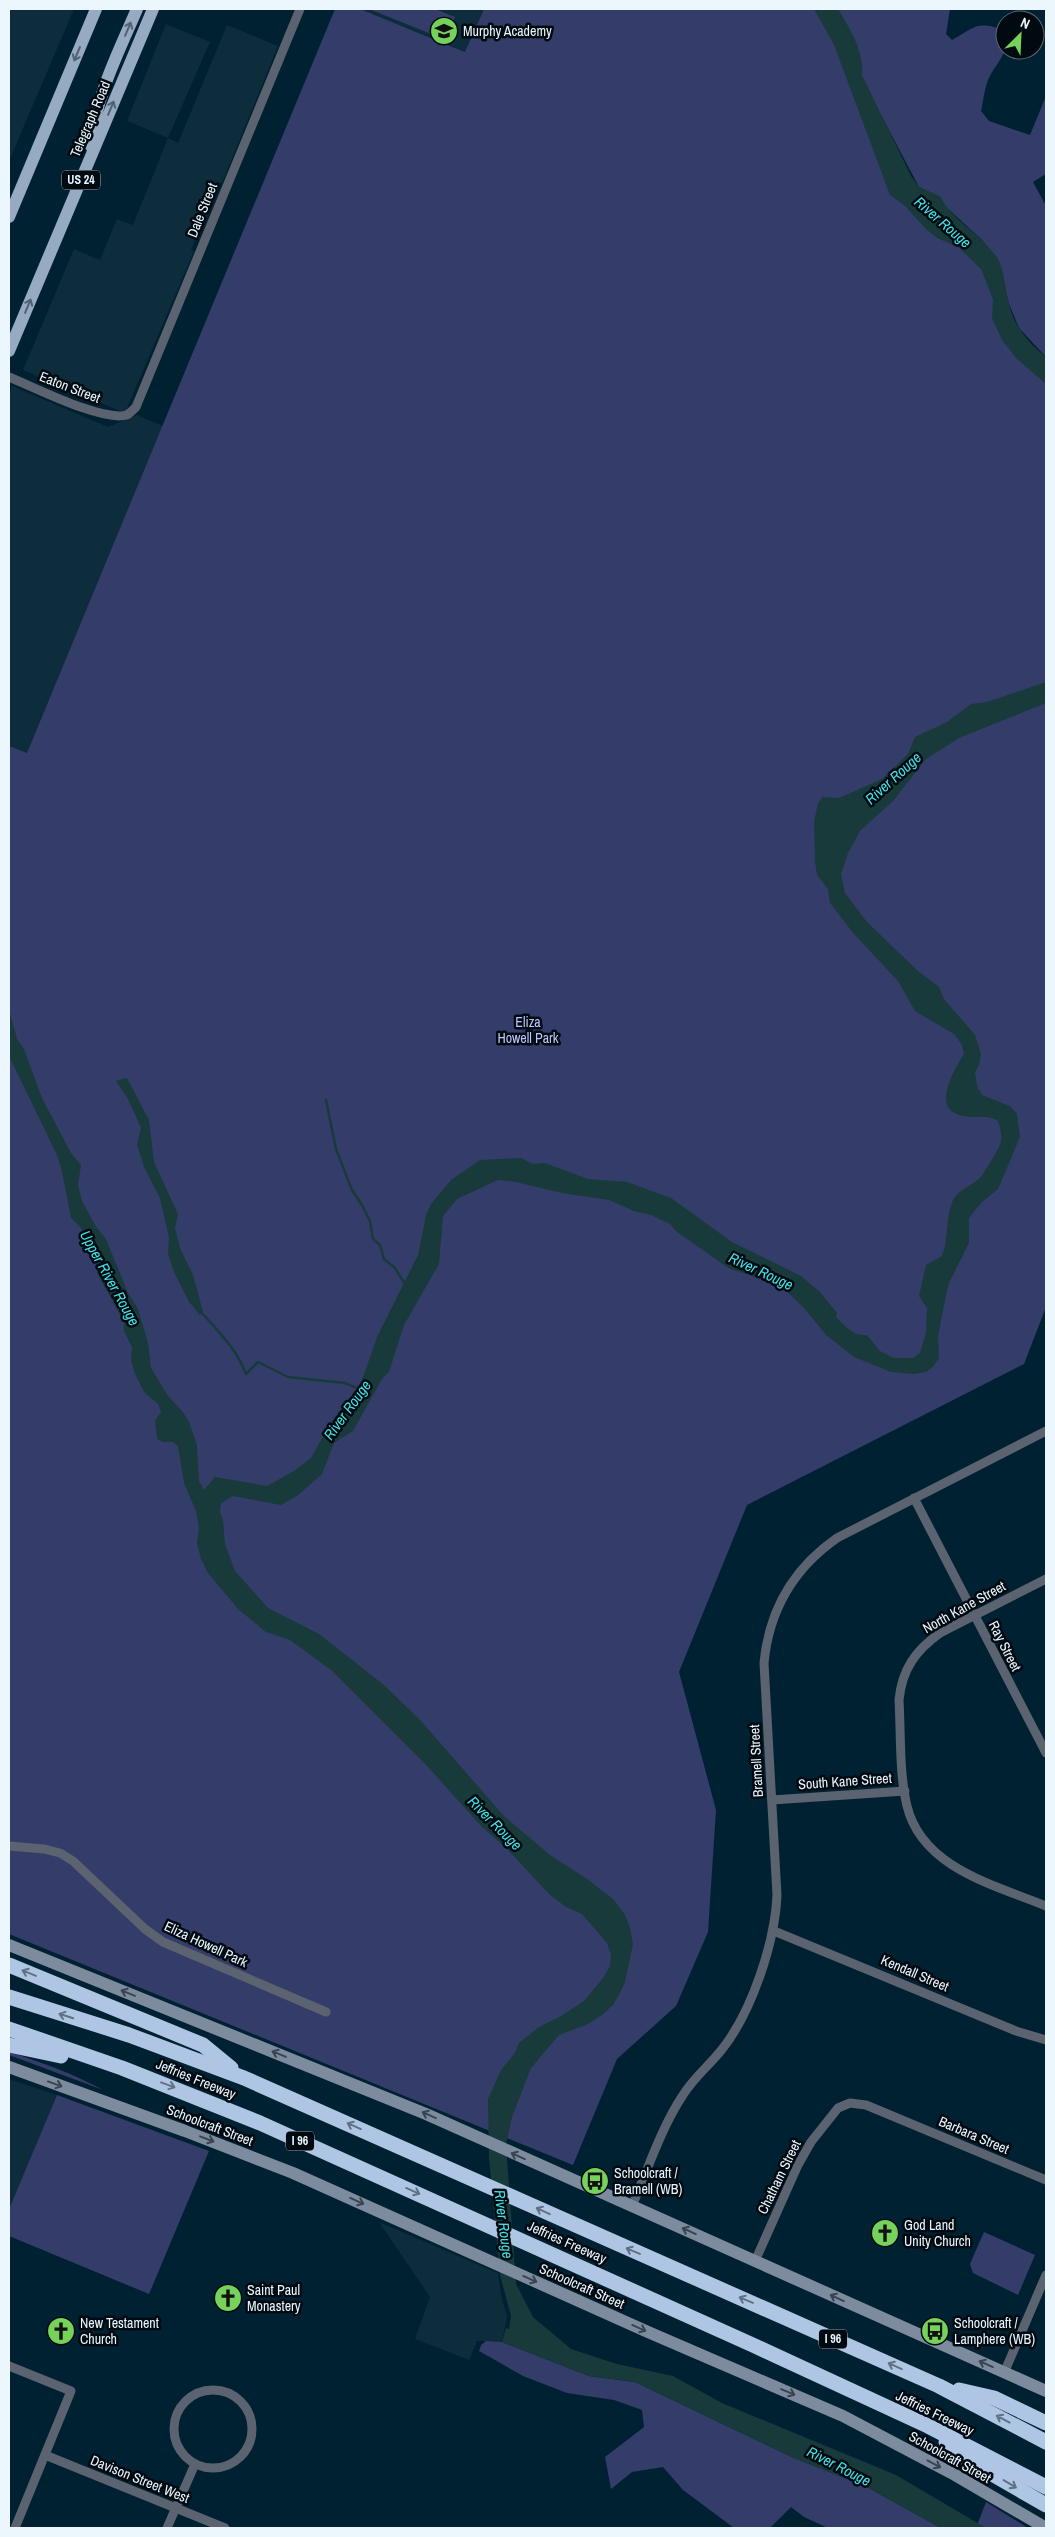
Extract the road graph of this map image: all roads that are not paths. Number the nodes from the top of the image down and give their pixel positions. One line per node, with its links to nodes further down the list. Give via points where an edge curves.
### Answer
1 (96, 9): 6 (main road, one-way to 6)
2 (137, 9): 5 (main road, one-way to 2, via 93,123)
3 (152, 9): 5 (main road, Telegraph Road / US 24, one-way to 3)
4 (300, 9): 9 (street, Dale Street, via 136,408)
5 (90, 159): 7 (main road, Telegraph Road / US 24, one-way to 5)
6 (9, 217)
7 (9, 351)
8 (9, 377): 9 (street, Eaton Street, via 93,411)
9 (124, 415)
10 (1046, 1431): 11 (street, Bramell Street)
11 (914, 1498): 13 (street, Ray Street); 16 (street, Bramell Street, via 825,1546 799,1572 780,1602 768,1633 764,1663)
12 (1046, 1579): 13 (street, North Kane Street)
13 (974, 1615): 14 (street, Ray Street); 15 (street, North Kane Street, via 927,1642 912,1659 904,1675 899,1700)
14 (1046, 1754)
15 (905, 1791): 16 (street, South Kane Street); 18 (street, South Kane Street, via 913,1823 924,1842 940,1858 963,1872)
16 (772, 1800): 19 (street, Bramell Street, via 777,1895)
17 (9, 1846): 23 (street, Eliza Howell Park, via 60,1853 83,1868 144,1929 163,1942)
18 (1046, 1906)
19 (774, 1931): 25 (street, Kendall Street, via 1016,2031); 32 (street, Bramell Street, via 740,2022 723,2048 683,2094)
20 (9, 1945): 32 (main road, one-way to 20, via 374,2092)
21 (9, 1964): 29 (highway, one-way to 21, via 203,2046)
22 (9, 1997): 29 (highway, Jeffries Freeway / I 96, one-way to 22, via 129,2035)
23 (326, 2012)
24 (9, 2029): 28 (highway, Jeffries Freeway / I 96)
25 (1046, 2040)
26 (9, 2045): 28 (highway)
27 (9, 2067): 50 (main road, Schoolcraft Street, one-way to 50, via 263,2161 843,2416)
28 (122, 2068): 40 (highway, Jeffries Freeway / I 96, one-way to 40, via 260,2123)
29 (244, 2078): 37 (highway, Jeffries Freeway / I 96, one-way to 29)
30 (892, 2116): 31 (street, Barbara Street); 33 (street, Chatham Street, via 858,2103 842,2106 834,2112 804,2153)
31 (1046, 2180)
32 (632, 2206): 33 (main road, one-way to 32)
33 (756, 2261): 36 (main road, one-way to 33)
34 (1046, 2275): 36 (street)
35 (9, 2366): 42 (street, via 70,2391)
36 (1004, 2372): 38 (main road)
37 (940, 2386): 39 (highway, via 994,2398); 41 (highway, Jeffries Freeway / I 96, one-way to 37)
38 (1046, 2391)
39 (1046, 2423)
40 (928, 2426): 44 (highway, Jeffries Freeway / I 96); 45 (highway, one-way to 45, via 966,2459)
41 (1046, 2442)
42 (45, 2455): 46 (street, Davison Street West); 47 (street)
43 (194, 2464): 43 (street, via 221,2467 234,2462 246,2450 252,2430 251,2420 233,2395 213,2389 202,2391 188,2398 178,2410 173,2430 175,2440 182,2454); 46 (street)
44 (1046, 2487)
45 (1046, 2505)
46 (176, 2508): 48 (street); 49 (street, Davison Street West)
47 (15, 2528)
48 (168, 2528)
49 (224, 2528)
50 (1046, 2528)

